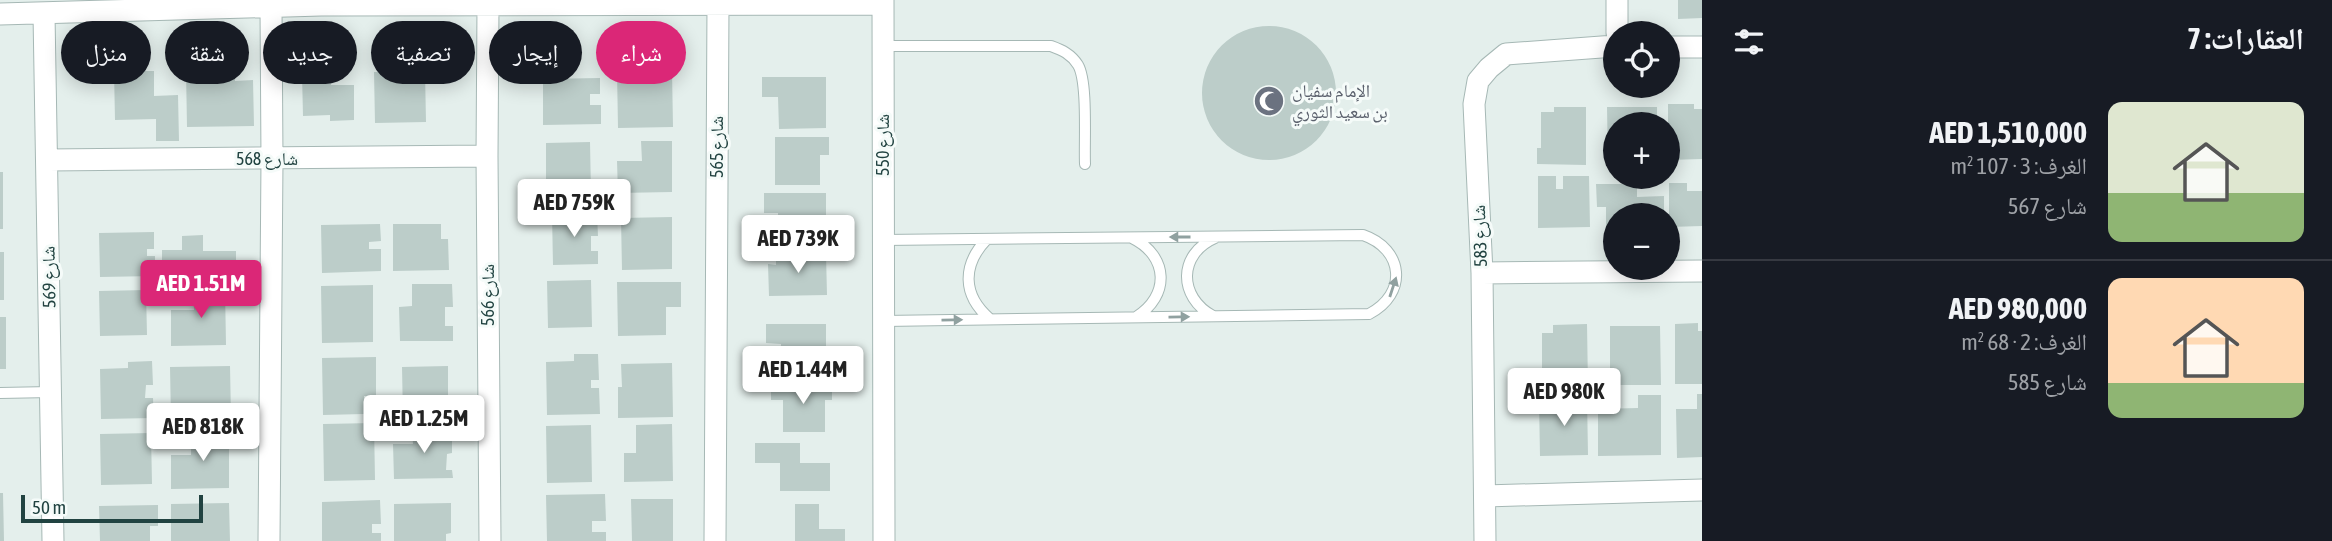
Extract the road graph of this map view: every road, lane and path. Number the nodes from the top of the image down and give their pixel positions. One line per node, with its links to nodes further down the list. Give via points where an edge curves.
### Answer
1 (1617, 0): 9 (street)
2 (883, 2): 4 (street); 10 (street, شارع 550)
3 (321, 3): 5 (street); 6 (street)
4 (718, 5): 5 (street); 35 (street, شارع 565)
5 (488, 6): 14 (street, شارع 566)
6 (271, 7): 8 (street); 16 (street)
7 (0, 14): 8 (street)
8 (44, 14): 15 (street, شارع 569)
9 (1617, 21)
10 (883, 46): 17 (lane, via 1051,46 1061,50 1082,74); 21 (street, شارع 550)
11 (1603, 47): 23 (street, شارع 583, via 1506,54 1478,81 1474,104)
12 (1680, 47): 13 (street)
13 (1702, 47)
14 (487, 156): 16 (street, شارع 568); 34 (street, شارع 566)
15 (48, 160): 16 (street, شارع 568); 29 (street, شارع 569)
16 (272, 160): 33 (street)
17 (1085, 164)
18 (1132, 237): 19 (lane, one-way to 18); 20 (lane); 25 (lane, via 1150,250 1161,280 1153,302)
19 (1218, 237): 24 (lane, via 1193,255 1187,276 1191,296 1203,312); 24 (lane, one-way to 19, via 1369,314 1386,303 1396,275 1383,245 1363,235)
20 (987, 239): 21 (lane); 26 (lane, via 973,257 969,279 974,302)
21 (883, 240): 27 (street, شارع 550)
22 (1702, 271): 23 (street)
23 (1482, 273): 31 (street, شارع 583)
24 (1213, 316): 25 (lane, one-way to 24)
25 (1136, 317): 26 (lane)
26 (990, 319): 27 (lane, one-way to 26)
27 (884, 321): 36 (street, شارع 550)
28 (0, 393): 29 (lane)
29 (51, 393): 32 (street, شارع 569)
30 (1702, 490): 31 (street)
31 (1485, 496): 37 (street, شارع 583)
32 (53, 541)
33 (269, 541)
34 (490, 541)
35 (715, 541)
36 (884, 541)
37 (1485, 541)

